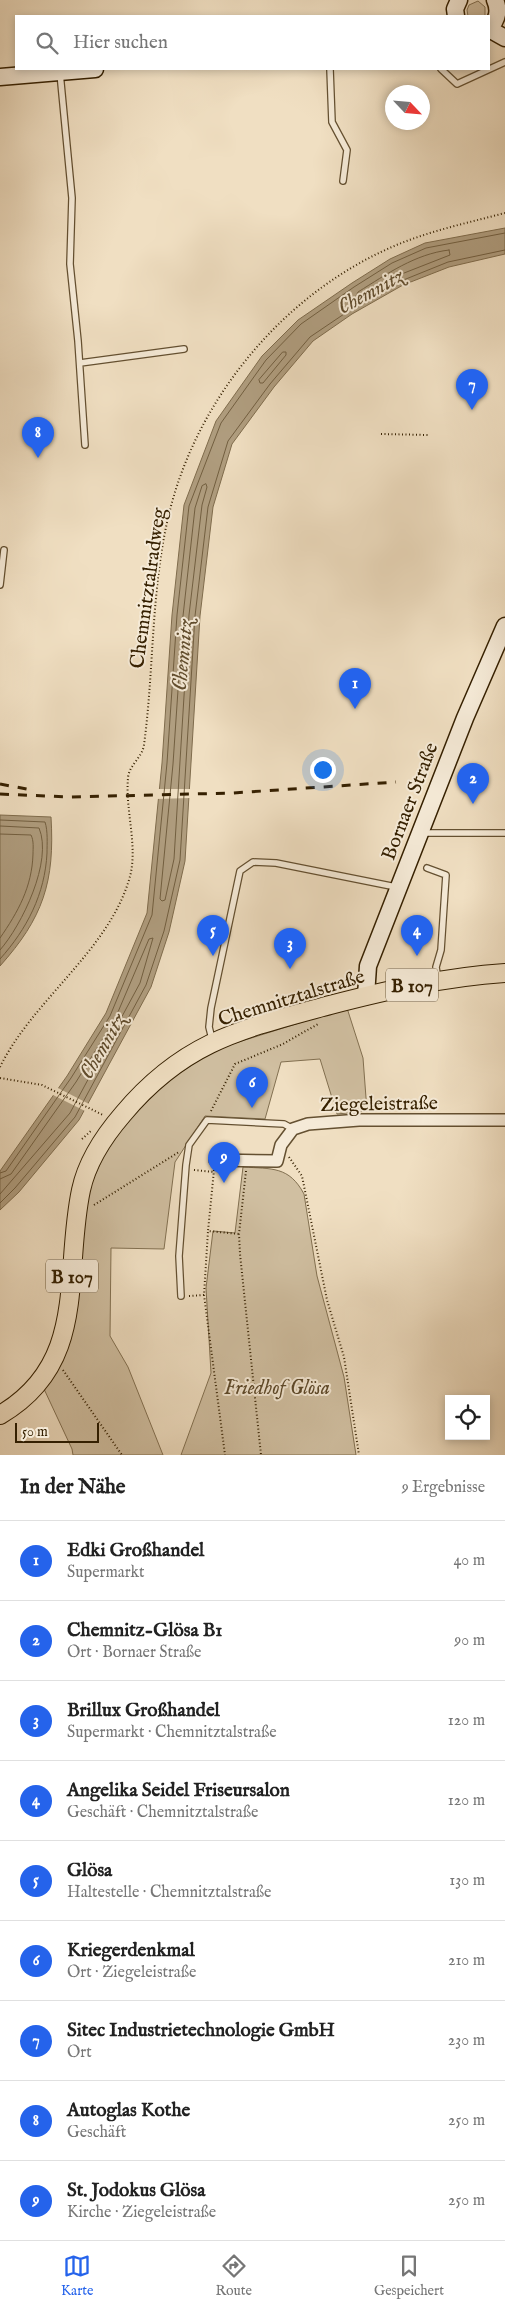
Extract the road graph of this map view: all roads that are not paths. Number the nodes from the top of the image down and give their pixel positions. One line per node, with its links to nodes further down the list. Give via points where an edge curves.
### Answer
1 (497, 16): 2 (main road)
2 (505, 38)
3 (505, 62): 4 (lane)
4 (490, 69)
5 (83, 70): 9 (main road)
6 (330, 70): 11 (lane, via 332,122 347,150)
7 (442, 70): 8 (lane, via 456,84)
8 (487, 70)
9 (60, 72): 10 (main road); 13 (lane, via 72,198 70,264)
10 (0, 76)
11 (343, 181)
12 (184, 349): 13 (lane)
13 (80, 363): 14 (lane)
14 (85, 444)
15 (4, 550): 16 (lane)
16 (0, 585)
17 (505, 626): 18 (main road, Bornaer Straße, via 464,718)
18 (420, 833): 19 (lane); 21 (main road, Bornaer Straße)
19 (505, 834)
20 (427, 868): 23 (lane, via 446,875 436,966)
21 (398, 887): 24 (main road, Bornaer Straße, via 368,966); 25 (lane, via 276,863 253,862 240,871 208,1027)
22 (505, 973): 23 (main road, Chemnitztalstraße / B 107)
23 (438, 980): 24 (main road, Chemnitztalstraße / B 107)
24 (366, 996): 25 (main road, Chemnitztalstraße / B 107, via 263,1023)
25 (213, 1042): 30 (main road, Chemnitztalstraße / B 107, via 181,1059 155,1079 116,1121 98,1148 81,1189 68,1309 55,1358 32,1392)
26 (505, 1120): 27 (street, Ziegeleistraße, via 359,1120 308,1124)
27 (293, 1129): 28 (street, via 281,1145 277,1161); 29 (lane, via 284,1124 206,1120 189,1145 180,1256)
28 (215, 1160)
29 (181, 1296)
30 (0, 1415)

